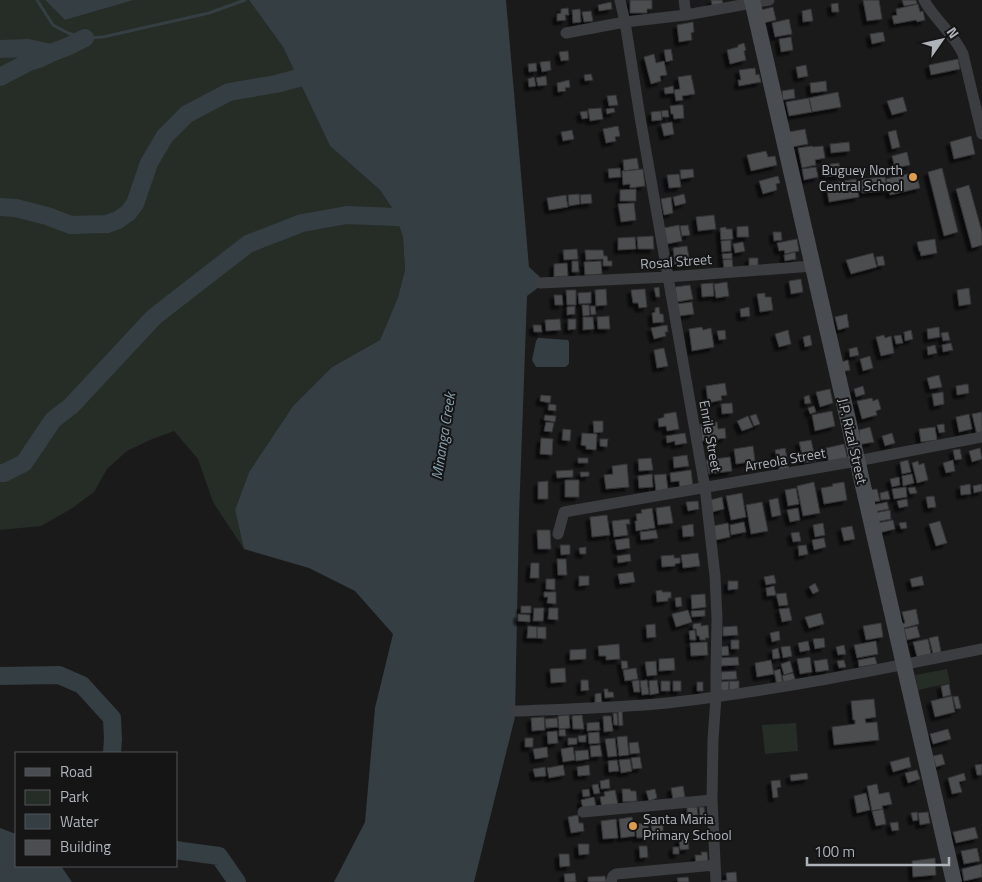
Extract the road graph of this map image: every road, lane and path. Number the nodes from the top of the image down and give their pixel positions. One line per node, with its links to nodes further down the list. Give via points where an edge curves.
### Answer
1 (620, 0): 6 (street, Enrile Street)
2 (684, 0): 5 (street)
3 (924, 0): 8 (street, via 959,44)
4 (758, 1): 5 (street); 9 (street, J.P. Rizal Street)
5 (686, 15): 6 (street)
6 (625, 22): 7 (street); 10 (street, Enrile Street)
7 (566, 33)
8 (982, 134)
9 (813, 266): 10 (street, Rosal Street); 13 (street, J.P. Rizal Street)
10 (668, 277): 11 (street, Rosal Street); 14 (street, Enrile Street)
11 (540, 283)
12 (982, 437): 13 (street, Arreola Street)
13 (858, 461): 14 (street, Arreola Street); 17 (street, J.P. Rizal Street)
14 (705, 488): 15 (street, Arreola Street, via 564,512); 18 (street, Enrile Street, via 715,576)
15 (558, 534)
16 (982, 649): 17 (street)
17 (904, 665): 18 (street); 25 (street, J.P. Rizal Street)
18 (716, 697): 19 (street, via 605,708); 20 (street, Enrile Street)
19 (515, 711)
20 (712, 800): 21 (street); 22 (street, Enrile Street)
21 (583, 812)
22 (715, 865): 23 (street, via 616,874); 24 (street, Enrile Street)
23 (611, 882)
24 (716, 882)
25 (954, 882)

